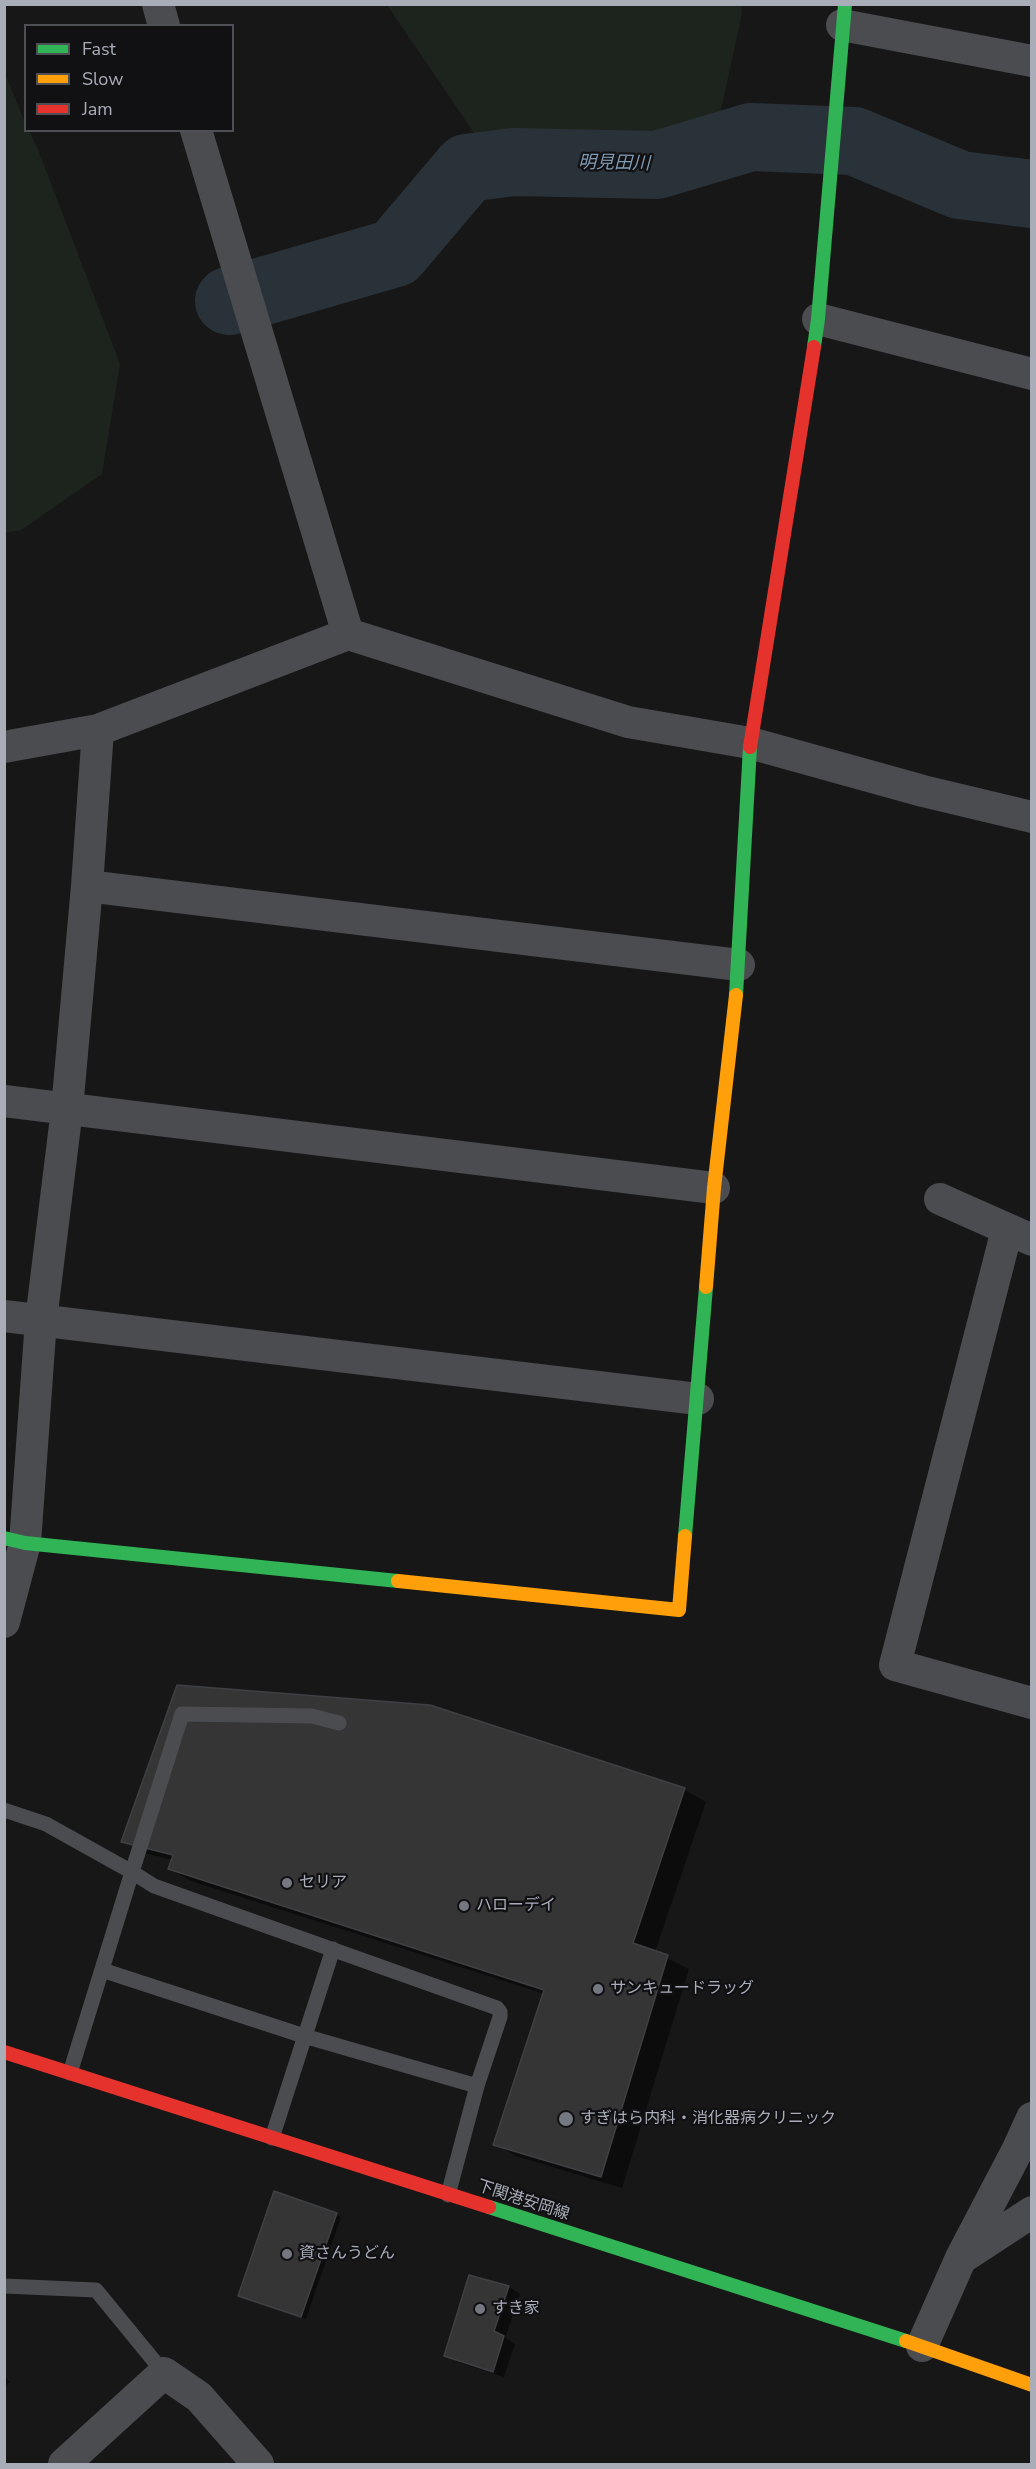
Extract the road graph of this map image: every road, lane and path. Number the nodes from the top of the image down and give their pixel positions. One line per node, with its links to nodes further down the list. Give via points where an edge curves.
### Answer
1 (158, 4): 3 (street)
2 (843, 15): 4 (street); 6 (street)
3 (163, 24)
4 (1032, 61)
5 (197, 132): 8 (street)
6 (818, 319): 7 (street); 10 (street)
7 (1032, 374)
8 (348, 634): 9 (street); 10 (street, via 628,722)
9 (98, 730): 11 (street); 13 (street)
10 (750, 743): 12 (street); 14 (street)
11 (4, 747)
12 (1032, 817)
13 (87, 886): 14 (street); 16 (street)
14 (739, 965): 17 (street)
15 (4, 1101): 16 (street)
16 (67, 1108): 17 (street); 21 (street)
17 (714, 1188): 22 (street)
18 (940, 1199): 19 (street)
19 (1019, 1235): 25 (street, via 895,1665)
20 (4, 1316): 21 (street)
21 (41, 1320): 22 (street); 23 (street)
22 (698, 1399): 23 (street, via 678,1610)
23 (15, 1541): 24 (street)
24 (4, 1622)
25 (1032, 1703)
26 (339, 1723): 28 (lane, via 312,1716 182,1714)
27 (4, 1810): 28 (lane, via 46,1824)
28 (132, 1872): 29 (lane, via 154,1886); 30 (lane)
29 (333, 1948): 31 (lane); 34 (lane, via 497,2008 500,2017)
30 (102, 1970): 31 (lane); 33 (lane)
31 (304, 2036): 34 (lane); 36 (lane)
32 (4, 2052): 33 (street, 下関港安岡線)
33 (70, 2073): 36 (street, 下関港安岡線)
34 (477, 2086): 37 (lane)
35 (1032, 2118): 39 (street)
36 (272, 2138): 37 (street, 下関港安岡線)
37 (448, 2194): 41 (street, 下関港安岡線)
38 (1032, 2212): 39 (street)
39 (961, 2258): 41 (street)
40 (4, 2286): 42 (lane, via 96,2290)
41 (922, 2346): 43 (street, 下関港安岡線)
42 (164, 2373): 44 (street); 45 (street, via 199,2397)
43 (1032, 2385)
44 (64, 2464)
45 (258, 2464)

